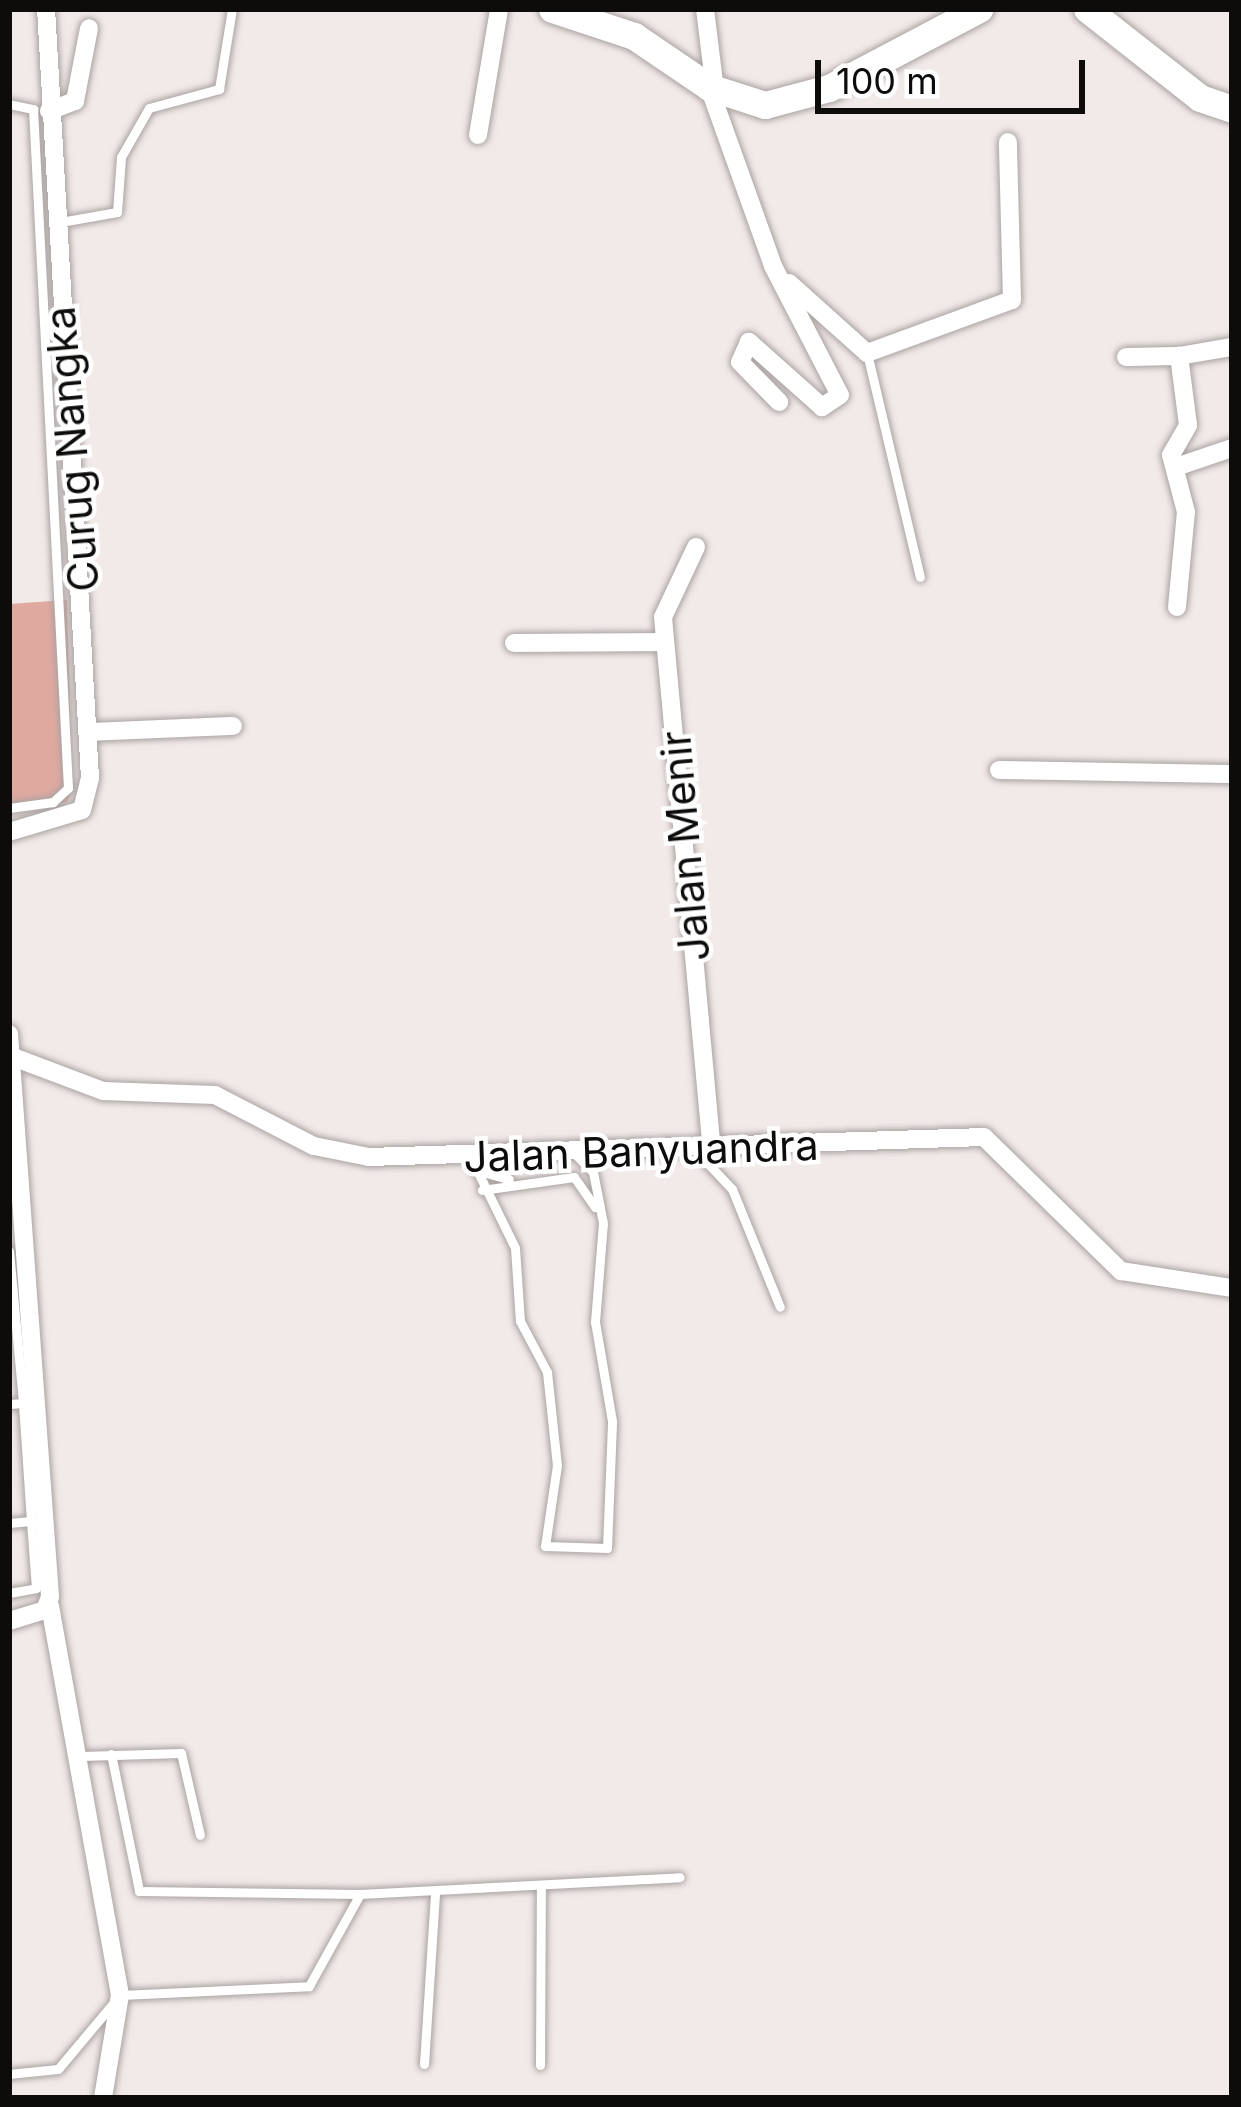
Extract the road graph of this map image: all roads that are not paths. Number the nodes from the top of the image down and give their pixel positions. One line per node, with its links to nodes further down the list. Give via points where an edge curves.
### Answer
1 (46, 9): 12 (street, Curug Nangka)
2 (232, 9): 15 (lane, via 219,89 149,109 121,157 117,212)
3 (499, 9): 13 (street)
4 (552, 9): 9 (main road, via 634,36)
5 (705, 9): 9 (street)
6 (979, 9): 9 (main road, via 792,102)
7 (1087, 9): 11 (main road, via 1200,98)
8 (89, 28): 12 (street, via 75,101)
9 (712, 89): 16 (street)
10 (9, 104): 33 (lane, via 33,110 68,788 53,802)
11 (1232, 109)
12 (49, 111): 15 (street, Curug Nangka)
13 (478, 135)
14 (1007, 142): 18 (street, via 1016,297)
15 (56, 223): 30 (street, Curug Nangka)
16 (773, 266): 18 (street); 21 (street, via 841,399 822,407 749,343 740,362)
17 (1232, 347): 19 (street)
18 (867, 352): 25 (lane)
19 (1179, 356): 20 (street); 23 (street, via 1188,425 1171,451)
20 (1126, 357)
21 (778, 402)
22 (1232, 448): 23 (street)
23 (1176, 466): 26 (street, via 1186,530)
24 (696, 547): 27 (street, Jalan Menir, via 664,612)
25 (920, 578)
26 (1178, 607)
27 (665, 642): 28 (street); 37 (street, Jalan Menir)
28 (514, 643)
29 (232, 726): 30 (street)
30 (88, 732): 34 (street, Curug Nangka, via 87,806)
31 (999, 770): 32 (street)
32 (1232, 775)
33 (9, 808)
34 (9, 832)
35 (9, 1034): 36 (street)
36 (13, 1057): 39 (street, Jalan Banyuandra, via 104,1091 215,1095 330,1152); 51 (street)
37 (704, 1152): 38 (street, Jalan Banyuandra); 44 (street, Jalan Banyuandra, via 984,1137 1121,1271); 45 (lane, via 731,1190)
38 (574, 1154): 39 (street, Jalan Banyuandra); 42 (lane, via 593,1172)
39 (473, 1164): 40 (lane); 41 (lane)
40 (509, 1179): 41 (lane); 42 (lane, via 574,1177)
41 (482, 1190): 42 (lane, via 515,1248 520,1321 547,1372 557,1465 545,1546 607,1548 612,1421 595,1322)
42 (603, 1223)
43 (9, 1251): 46 (lane)
44 (1232, 1288)
45 (780, 1306)
46 (23, 1403): 47 (lane); 48 (lane)
47 (9, 1404)
48 (31, 1521): 49 (lane); 50 (lane, via 35,1588)
49 (9, 1523)
50 (9, 1593)
51 (50, 1606): 52 (street); 54 (street)
52 (9, 1621)
53 (111, 1754): 54 (lane); 55 (lane, via 181,1753); 59 (lane, via 139,1892)
54 (80, 1756): 60 (street)
55 (200, 1835)
56 (680, 1877): 57 (lane)
57 (541, 1887): 58 (lane); 62 (lane)
58 (435, 1892): 59 (lane); 61 (lane)
59 (360, 1894): 60 (lane, via 308,1986)
60 (121, 1995): 63 (lane, via 58,2068); 64 (street)
61 (424, 2064)
62 (540, 2065)
63 (9, 2074)
64 (103, 2098)

